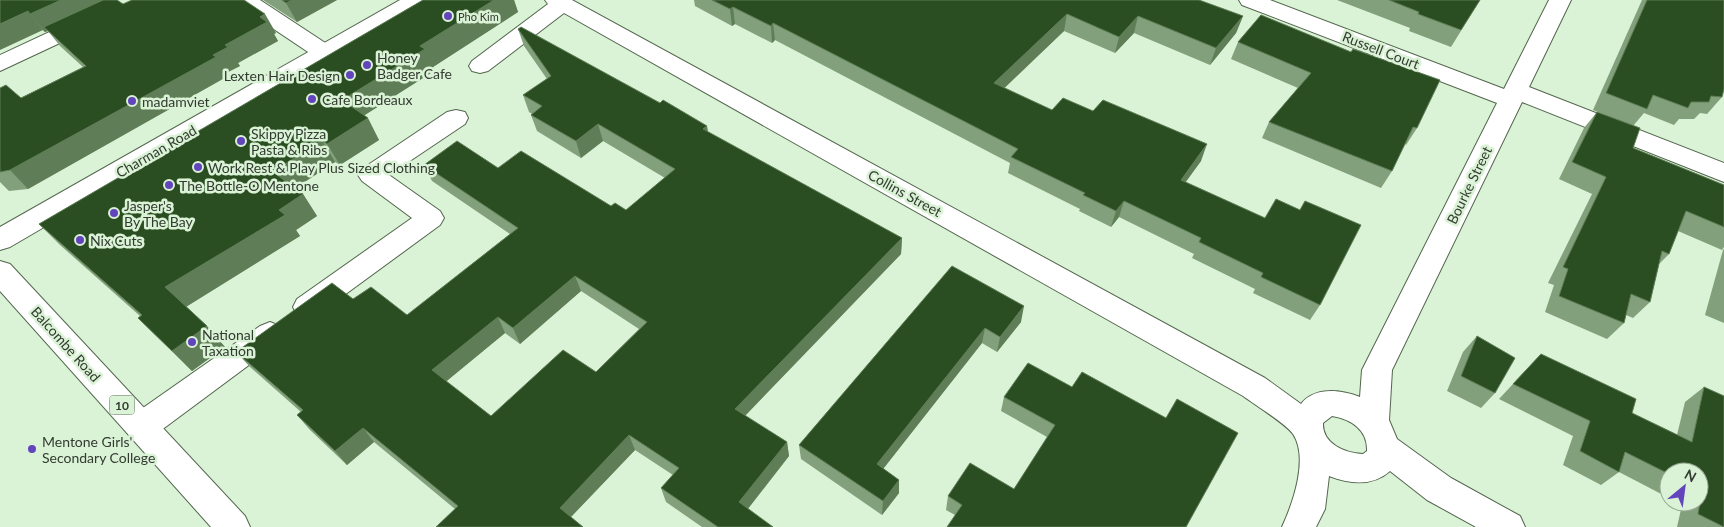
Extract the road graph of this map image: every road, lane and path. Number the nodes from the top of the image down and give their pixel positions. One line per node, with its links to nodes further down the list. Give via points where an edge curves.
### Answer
1 (246, 0): 7 (street)
2 (416, 0): 7 (street, Charman Road)
3 (1250, 0): 10 (street, Russell Court)
4 (1560, 0): 10 (street, Bourke Street)
5 (560, 2): 9 (street); 16 (street, Collins Street)
6 (107, 12): 8 (street)
7 (325, 53): 13 (street, Charman Road)
8 (0, 64)
9 (480, 66)
10 (1513, 96): 12 (street, Russell Court); 15 (street, Bourke Street)
11 (456, 118): 17 (street, via 371,175 430,218)
12 (1724, 173)
13 (0, 240)
14 (0, 272): 17 (street, Balcombe Road / 10)
15 (1377, 370): 16 (street, Bourke Street); 18 (street, Bourke Street)
16 (1320, 422): 18 (street, via 1326,459); 18 (street, via 1363,413); 19 (street)
17 (141, 427): 20 (street, Balcombe Road / 10)
18 (1370, 451): 19 (street); 21 (street)
19 (1303, 518)
20 (233, 527)
21 (1508, 527)

